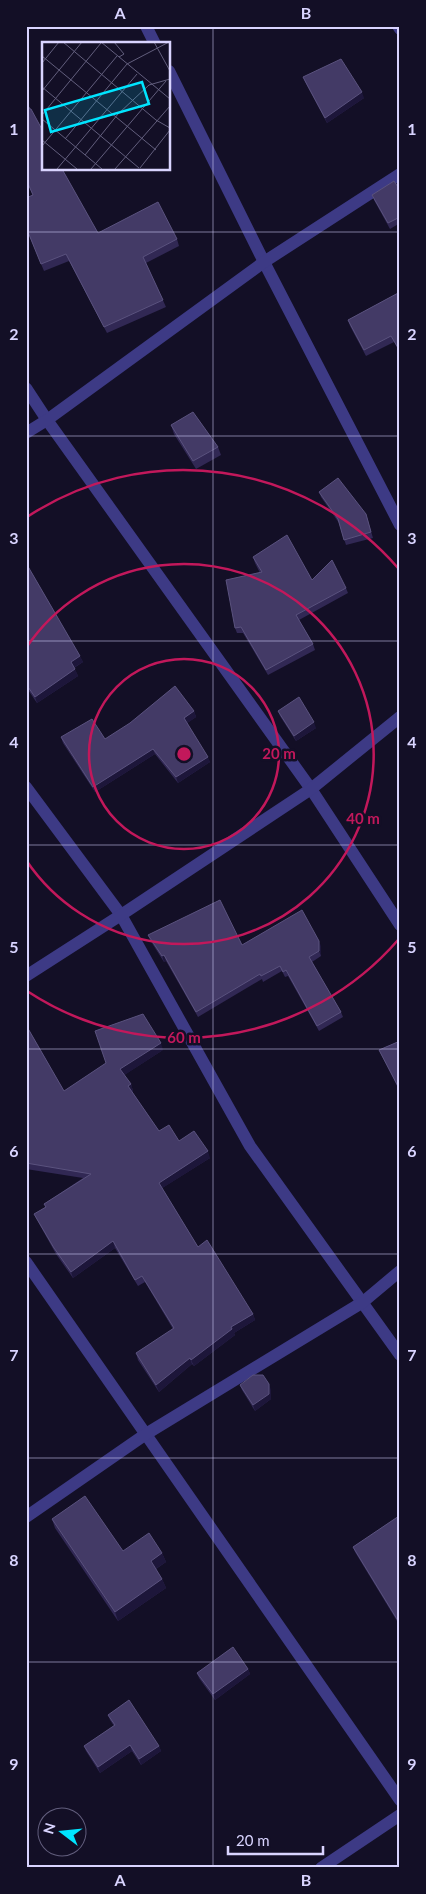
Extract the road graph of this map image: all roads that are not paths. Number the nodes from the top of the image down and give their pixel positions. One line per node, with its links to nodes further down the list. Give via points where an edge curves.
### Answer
1 (146, 26): 2 (street)
2 (154, 42)
3 (170, 74): 5 (street)
4 (400, 174): 5 (street)
5 (264, 262): 7 (street); 9 (street)
6 (26, 388): 7 (street)
7 (46, 420): 8 (street); 12 (street)
8 (26, 433)
9 (400, 525)
10 (400, 717): 12 (street)
11 (26, 787): 13 (street)
12 (311, 789): 13 (street); 14 (street)
13 (121, 915): 15 (street); 18 (street, via 250,1146)
14 (400, 925)
15 (26, 976)
16 (26, 1262): 20 (street)
17 (400, 1271): 18 (street)
18 (363, 1302): 19 (street); 20 (street)
19 (400, 1355)
20 (146, 1434): 21 (street); 22 (street)
21 (26, 1517)
22 (400, 1800)
23 (400, 1815): 24 (street)
24 (321, 1868)

